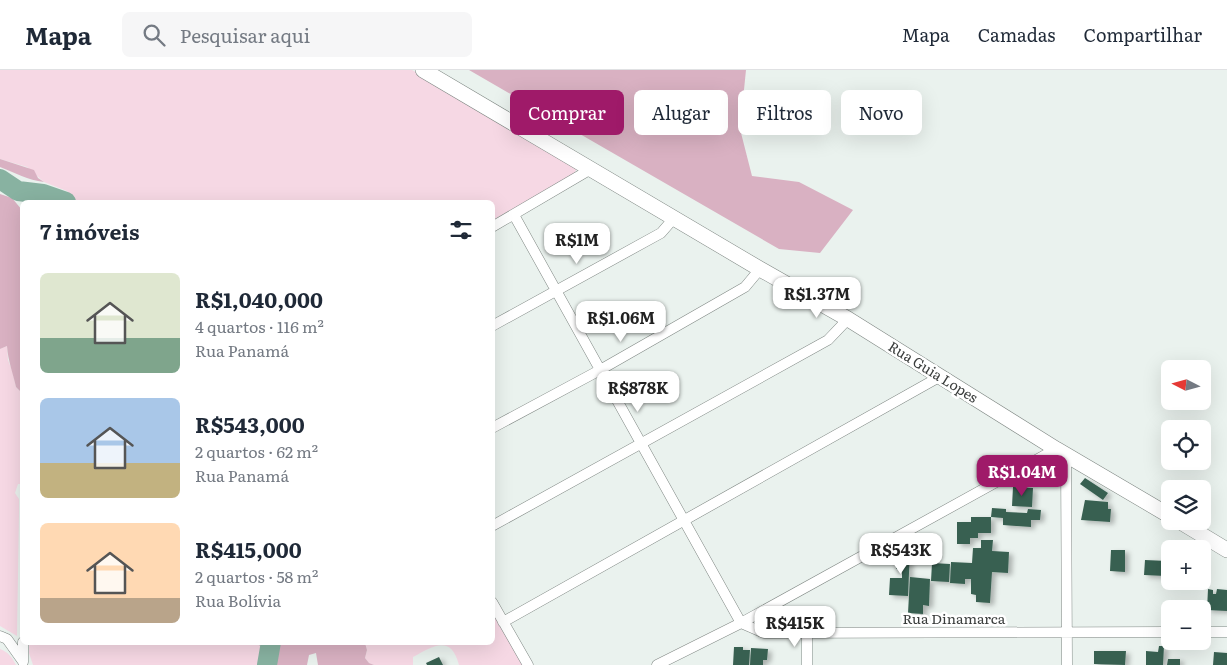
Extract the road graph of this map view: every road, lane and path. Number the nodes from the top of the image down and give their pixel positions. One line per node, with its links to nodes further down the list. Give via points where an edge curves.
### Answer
1 (423, 70): 2 (street, Rua Guia Lopes)
2 (591, 170): 3 (street); 4 (street, Rua Guia Lopes)
3 (514, 215): 5 (street); 7 (street)
4 (674, 218): 6 (street, Rua Guia Lopes); 7 (street, via 661,233)
5 (495, 225)
6 (760, 269): 8 (street, Rua Guia Lopes); 10 (street, via 745,287)
7 (557, 291): 9 (street); 10 (street)
8 (848, 318): 11 (street, Rua Guia Lopes); 13 (street, via 828,340)
9 (495, 324)
10 (600, 370): 12 (street); 13 (street)
11 (941, 376): 14 (street, Rua Guia Lopes); 16 (street)
12 (495, 426)
13 (641, 444): 16 (street); 17 (street)
14 (1061, 452): 15 (street, Rua Guia Lopes); 22 (street); 27 (street)
15 (1161, 511)
16 (684, 520): 21 (street); 22 (street)
17 (495, 524)
18 (1194, 530): 19 (street)
19 (1227, 550)
20 (495, 607): 21 (street)
21 (503, 622): 31 (street)
22 (741, 623): 23 (street, Rua Dinamarca, via 764,633); 32 (street)
23 (807, 632): 27 (street, Rua Dinamarca); 33 (street)
24 (1161, 632): 27 (street, Rua Dinamarca)
25 (1211, 632): 26 (street)
26 (1227, 632)
27 (1067, 633): 34 (street)
28 (0, 636): 30 (street, via 7,639)
29 (23, 645): 30 (street)
30 (23, 662)
31 (528, 665)
32 (657, 665)
33 (807, 665)
34 (1067, 665)

